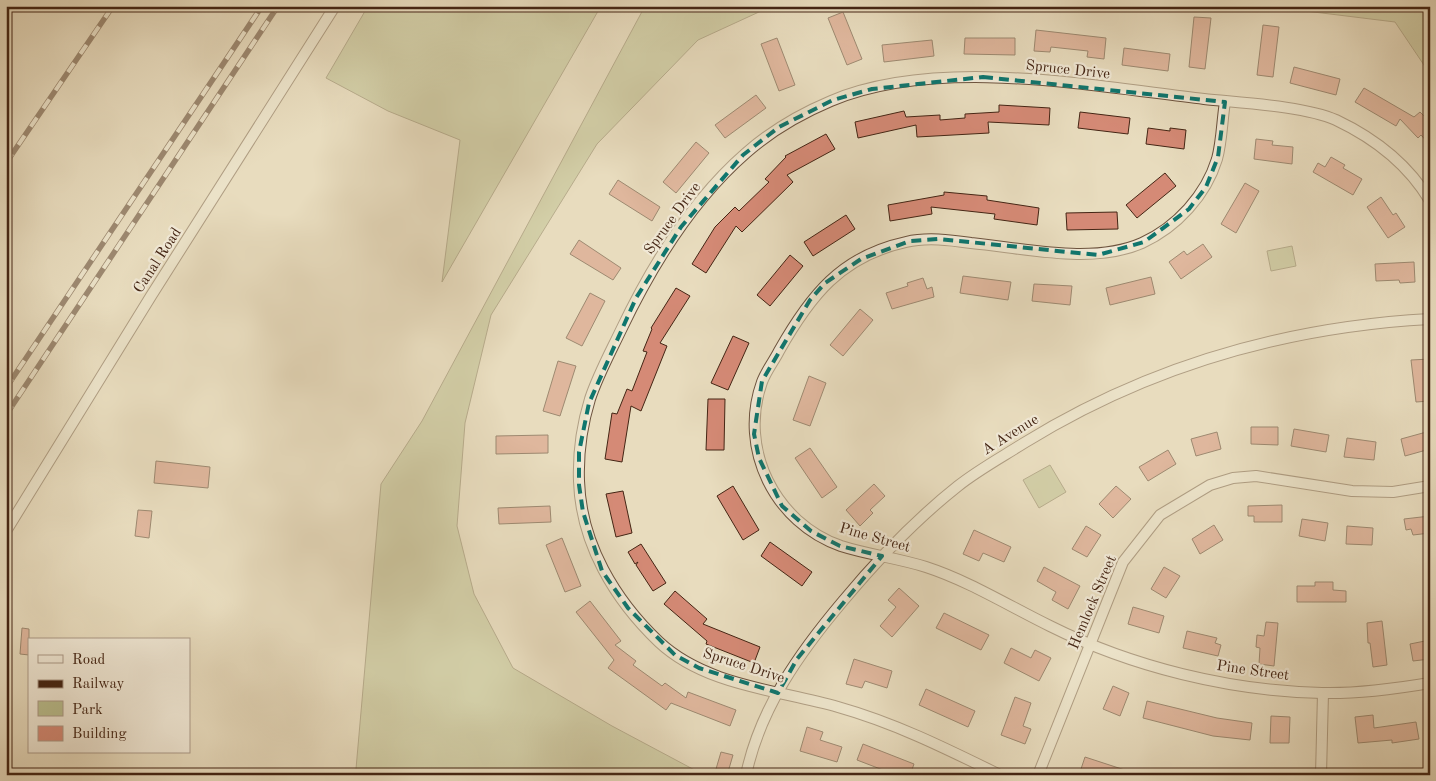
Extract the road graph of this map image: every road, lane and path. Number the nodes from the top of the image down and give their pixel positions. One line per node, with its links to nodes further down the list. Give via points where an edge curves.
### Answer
1 (335, 6): 6 (street, Canal Road)
2 (1225, 102): 3 (street, Spruce Drive, via 1332,118 1393,155); 7 (street, Pine Street, via 1218,157 1206,187 1189,209 1144,242 1098,255 939,239 910,241 860,259 825,283 810,300 762,381 754,434 759,458 782,506 806,527 840,546); 10 (street, Spruce Drive, via 983,77 911,82 872,89 834,100 778,127 743,155 681,227 636,298 602,367 589,403 579,452 583,512 602,571 628,608 659,641 675,655 699,668)
3 (1430, 201)
4 (1430, 319): 7 (street, A Avenue, via 1323,330 1267,341 1160,374 1058,422 992,463 960,484)
5 (1430, 486): 8 (street, Hemlock Street, via 1393,492 1352,491 1256,476 1210,485 1160,516 1144,534 1123,562)
6 (6, 531)
7 (882, 556): 8 (street, Pine Street, via 926,567); 10 (street, A Avenue, via 797,659)
8 (1090, 643): 11 (street, Pine Street, via 1158,667 1229,684); 14 (street, Hemlock Street)
9 (1430, 684): 11 (street, Pine Street, via 1373,692)
10 (778, 693): 12 (street, A Avenue, via 757,736); 13 (street, Spruce Drive, via 840,708 926,738)
11 (1323, 693): 15 (street)
12 (746, 775)
13 (1000, 775)
14 (1038, 775)
15 (1321, 775)

